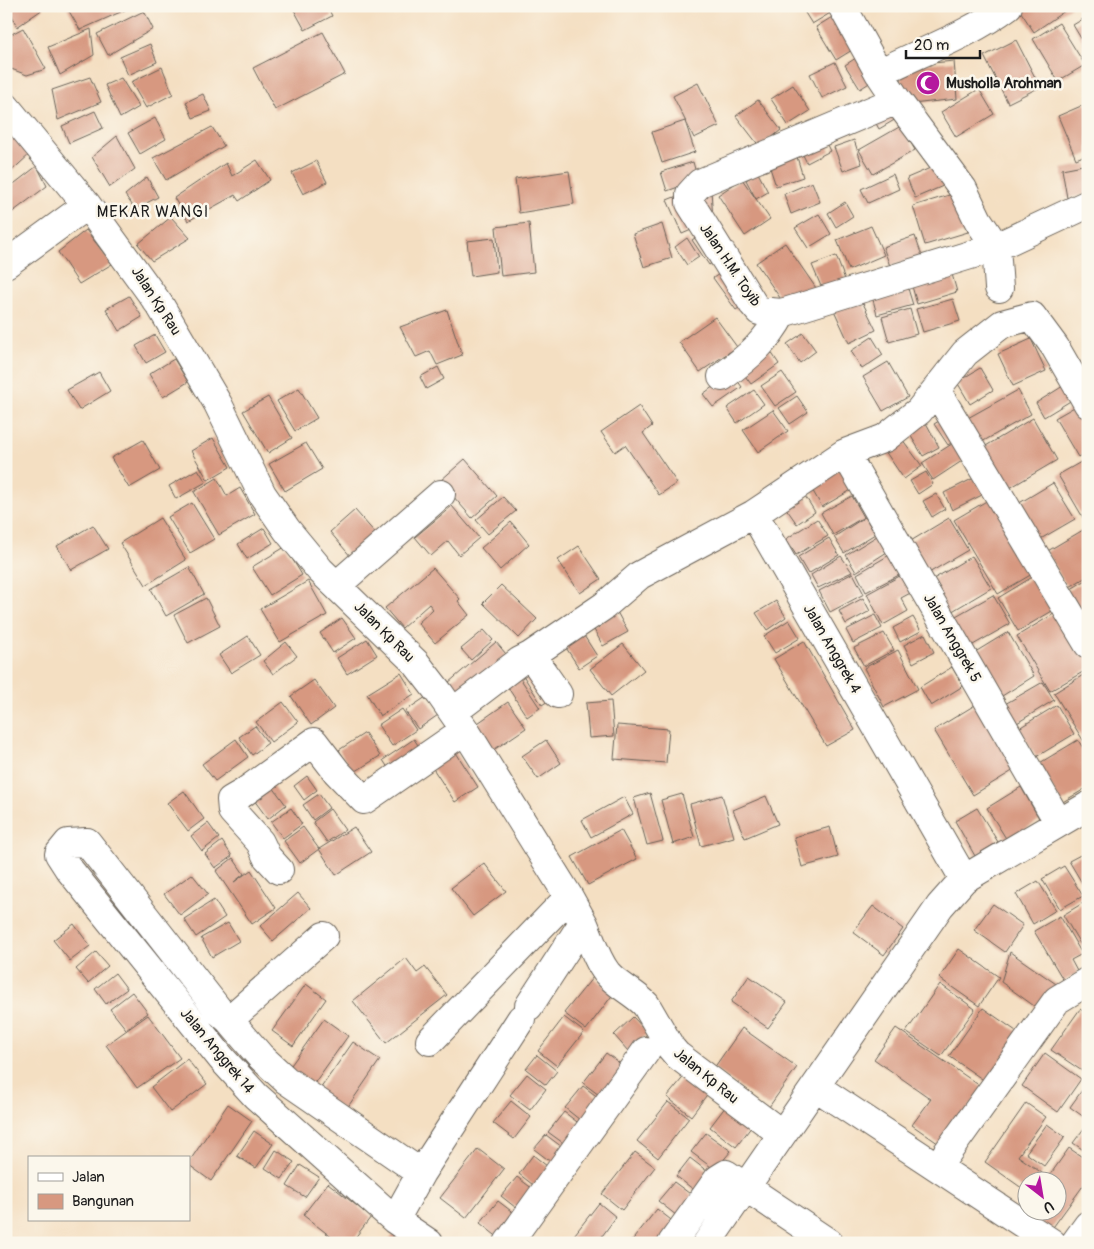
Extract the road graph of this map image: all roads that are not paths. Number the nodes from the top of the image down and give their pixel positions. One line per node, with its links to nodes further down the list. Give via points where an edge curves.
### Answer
1 (842, 6): 3 (street)
2 (1008, 6): 3 (street, via 957,38)
3 (879, 73): 4 (street)
4 (897, 100): 8 (street, via 963,190); 11 (street, Jalan H.M. Toyib, via 700,183 690,194 690,203 753,304 759,311)
5 (6, 107): 7 (street, Jalan Kp Rau)
6 (1088, 204): 8 (street, Jalan H.M. Toyib)
7 (87, 205): 9 (street); 18 (street, Jalan Kp Rau, via 161,307 187,349 262,494 287,530)
8 (996, 247): 10 (street); 11 (street, Jalan H.M. Toyib)
9 (6, 264)
10 (998, 288)
11 (782, 313): 12 (street, via 758,348)
12 (722, 377)
13 (936, 390): 14 (street, via 965,353 1002,324 1032,316 1055,347); 15 (street, via 919,411 885,438); 19 (street)
14 (1088, 404)
15 (845, 453): 17 (street); 24 (street, Jalan Anggrek 5)
16 (441, 494): 18 (street)
17 (754, 514): 20 (street, via 640,575 604,606); 26 (street, Jalan Anggrek 4)
18 (337, 585): 22 (street, Jalan Kp Rau, via 416,663)
19 (1088, 644)
20 (530, 656): 21 (street); 22 (street, via 520,660)
21 (558, 694)
22 (459, 721): 25 (street, via 364,800 314,742 231,800 232,811 260,842); 27 (street, Jalan Kp Rau)
23 (1088, 806): 24 (street)
24 (1059, 823): 26 (street)
25 (279, 870)
26 (964, 879): 34 (street, via 940,906)
27 (569, 897): 28 (street, Jalan Kp Rau); 32 (street)
28 (583, 923): 35 (street, Jalan Kp Rau, via 606,972 646,1005 677,1055); 37 (street)
29 (324, 936): 31 (street)
30 (1088, 981): 36 (street, via 1057,1000)
31 (229, 1020): 37 (street, via 286,1080); 39 (street, Jalan Anggrek 14, via 88,842 68,842 59,854 68,868 222,1059 280,1119)
32 (430, 1041)
33 (646, 1051): 42 (street)
34 (816, 1087): 35 (street); 36 (street)
35 (782, 1134): 38 (street)
36 (937, 1167): 46 (street)
37 (422, 1173): 39 (street)
38 (746, 1187): 43 (street, via 726,1174 722,1175); 44 (street); 45 (street)
39 (396, 1220): 41 (street, Jalan Anggrek 14)
40 (1088, 1224): 47 (street)
41 (428, 1243)
42 (508, 1243)
43 (672, 1243)
44 (707, 1243)
45 (829, 1243)
46 (1052, 1243)
47 (1075, 1243)

